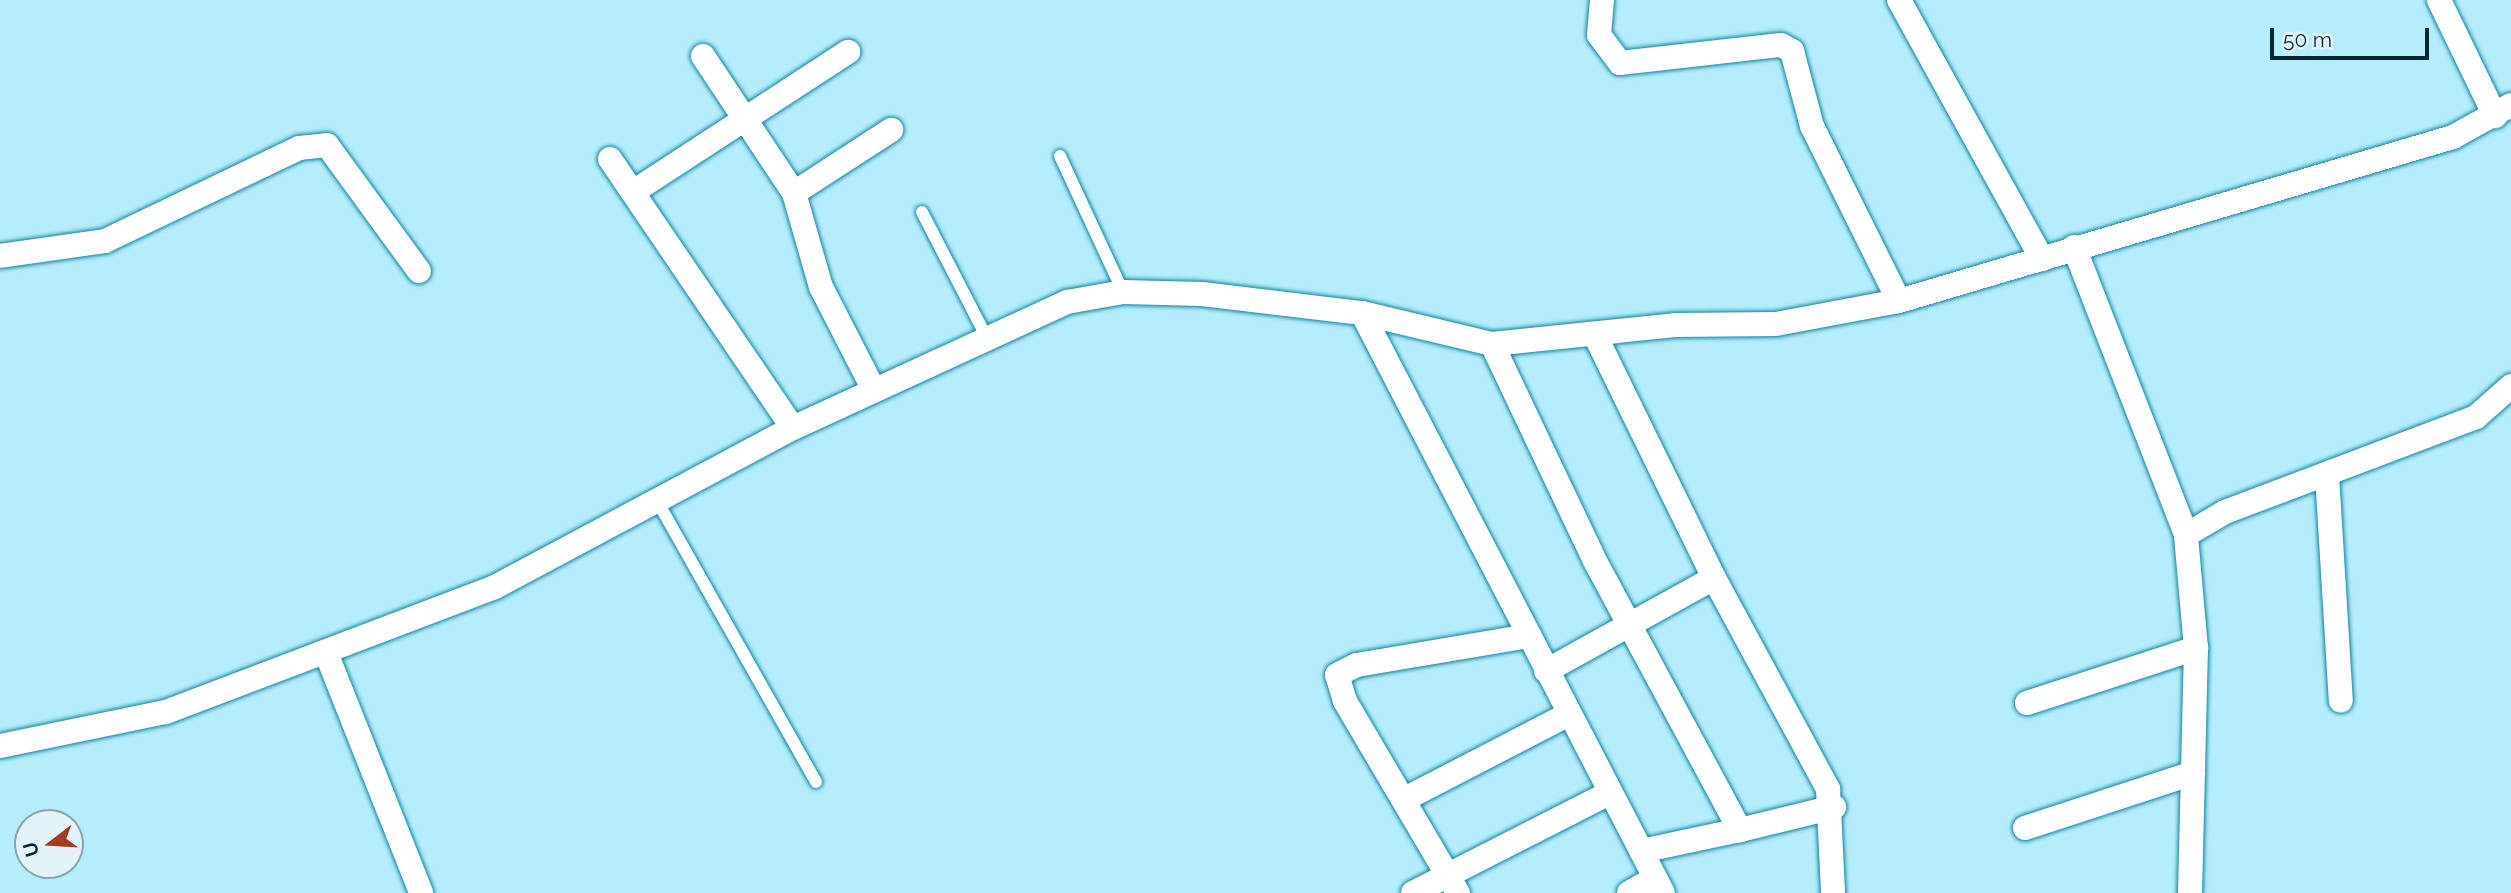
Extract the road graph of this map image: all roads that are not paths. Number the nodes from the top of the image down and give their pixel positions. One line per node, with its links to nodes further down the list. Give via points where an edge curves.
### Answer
1 (1602, 0): 19 (street, via 1599,35 1620,63 1781,45 1792,51 1812,126)
2 (1899, 0): 16 (street)
3 (2439, 0): 6 (street)
4 (848, 52): 7 (street)
5 (703, 57): 7 (street)
6 (2503, 111): 14 (street, via 2453,137)
7 (745, 119): 11 (street); 12 (street)
8 (891, 130): 12 (street)
9 (1059, 156): 18 (lane)
10 (610, 159): 11 (street)
11 (633, 192): 26 (street)
12 (794, 193): 25 (street, via 821,288)
13 (922, 212): 22 (lane)
14 (2074, 247): 16 (street); 29 (street)
15 (0, 256): 17 (street, via 105,241 299,148 327,145)
16 (2042, 259): 19 (street)
17 (419, 271)
18 (1122, 292): 20 (street, via 1202,294); 22 (street, via 1067,302)
19 (1899, 301): 21 (street, via 1776,324 1675,325)
20 (1363, 313): 23 (street); 32 (street)
21 (1595, 335): 23 (street); 30 (street)
22 (986, 336): 25 (street)
23 (1492, 344): 31 (street)
24 (2511, 386): 27 (street, via 2476,417)
25 (874, 390): 26 (street)
26 (793, 428): 28 (street)
27 (2328, 475): 29 (street, via 2225,512); 36 (street)
28 (656, 499): 34 (street, via 495,587); 41 (lane)
29 (2186, 535): 33 (street)
30 (1714, 578): 31 (street); 44 (street, via 1819,767)
31 (1630, 627): 35 (street); 46 (street)
32 (1528, 636): 35 (street); 43 (street, via 1357,665 1337,675 1345,701)
33 (2196, 648): 37 (street); 40 (street)
34 (327, 655): 39 (street, via 166,712); 50 (street)
35 (1546, 671): 38 (street)
36 (2341, 701)
37 (2027, 703)
38 (1567, 715): 42 (street); 43 (street)
39 (0, 746)
40 (2193, 773): 45 (street); 54 (street)
41 (816, 782)
42 (1609, 793): 47 (street); 48 (street)
43 (1405, 799): 48 (street)
44 (1834, 807): 46 (street); 53 (street)
45 (2025, 828)
46 (1740, 830): 47 (street)
47 (1642, 851): 49 (street)
48 (1452, 884): 51 (street)
49 (1659, 886): 52 (street)
50 (421, 893)
51 (1413, 893)
52 (1629, 893)
53 (1833, 893)
54 (2190, 893)

